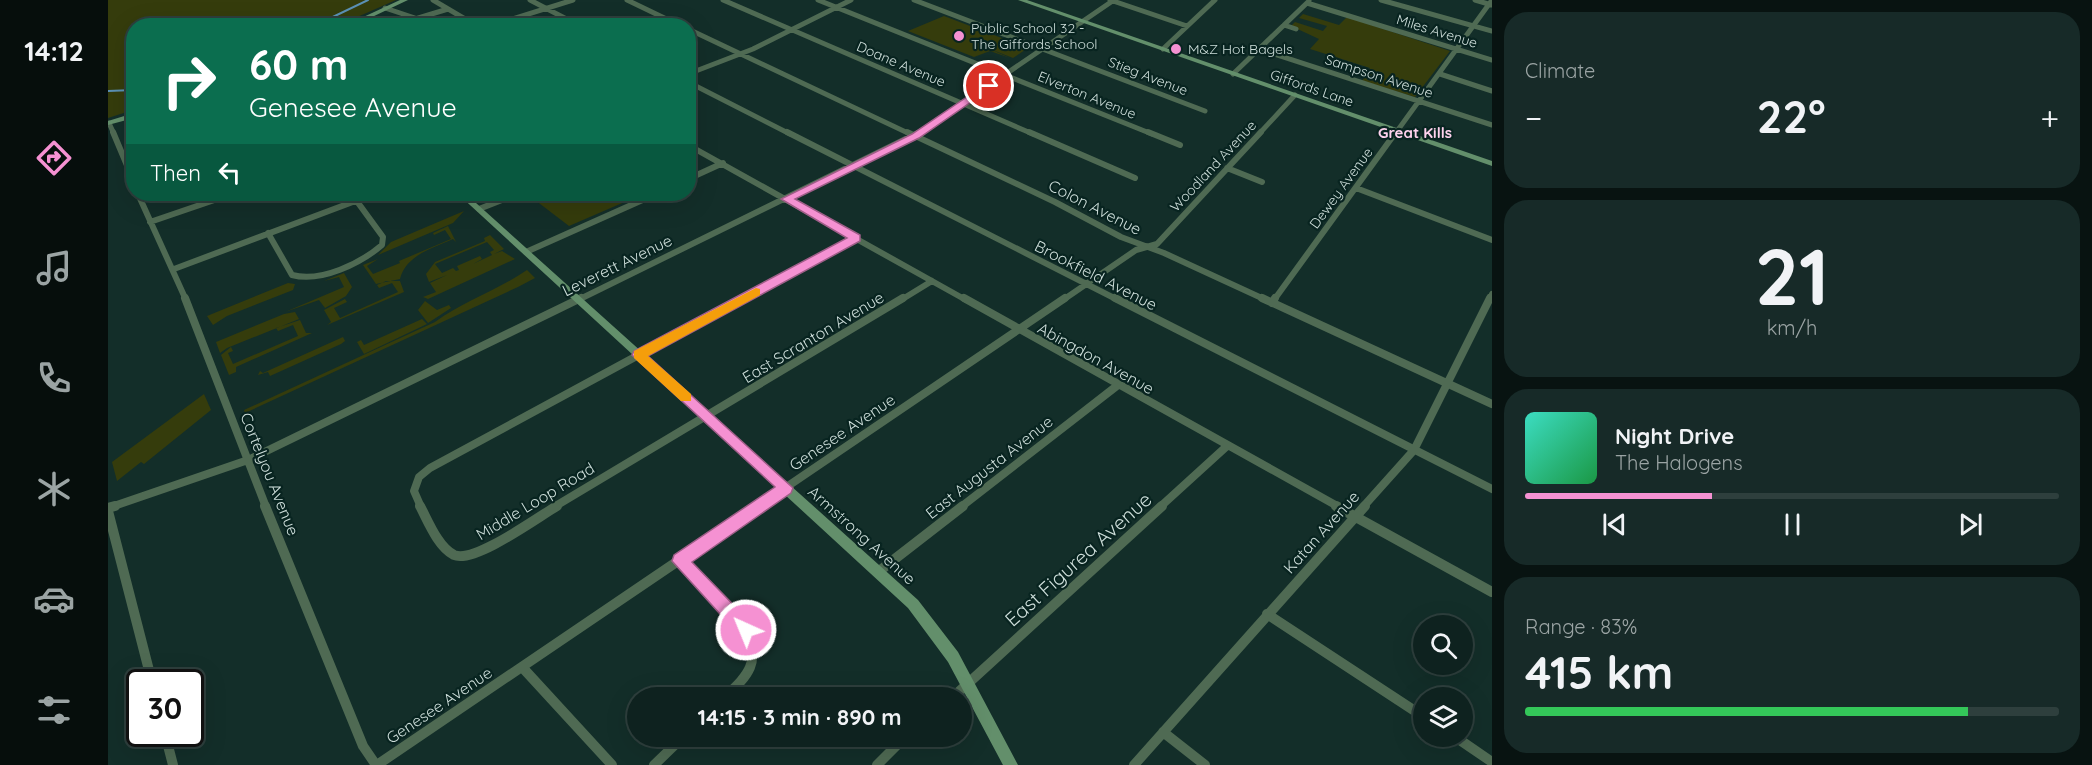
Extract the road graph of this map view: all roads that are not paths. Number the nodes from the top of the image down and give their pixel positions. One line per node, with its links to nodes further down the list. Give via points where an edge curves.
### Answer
1 (405, 0): 18 (street)
2 (433, 0): 20 (street)
3 (530, 0): 19 (street)
4 (573, 0): 19 (street)
5 (627, 0): 26 (street)
6 (723, 0): 32 (street, Doane Avenue)
7 (818, 0): 17 (street, Elverton Avenue)
8 (851, 0): 17 (street)
9 (914, 0): 35 (street, Stieg Avenue)
10 (1022, 0): 27 (street, Giffords Lane)
11 (1112, 0): 27 (street, Leverett Avenue); 28 (street)
12 (1215, 0): 28 (street)
13 (1382, 0): 30 (street)
14 (1474, 0): 16 (street)
15 (1309, 2): 29 (street); 38 (street, Miles Avenue)
16 (1491, 3): 30 (street, Dewey Avenue)
17 (837, 7): 32 (street); 43 (street, Elverton Avenue)
18 (386, 8): 21 (street); 22 (street)
19 (547, 8): 24 (street); 25 (street)
20 (448, 9): 22 (street); 23 (street)
21 (370, 18)
22 (416, 18)
23 (463, 18)
24 (515, 18)
25 (565, 18)
26 (664, 18)
27 (1083, 21): 35 (street, Leverett Avenue); 36 (street, Giffords Lane)
28 (1187, 26): 36 (street)
29 (1284, 26): 31 (street); 37 (street)
30 (1474, 26): 33 (street); 38 (street, Dewey Avenue)
31 (1296, 29)
32 (793, 30): 39 (street); 49 (street, Doane Avenue)
33 (1492, 31)
34 (696, 33): 39 (street, Colon Avenue)
35 (1043, 49): 43 (street, Leverett Avenue); 50 (street, Stieg Avenue)
36 (1163, 49): 42 (street, Giffords Lane)
37 (1259, 49): 42 (street); 48 (street, Sampson Avenue)
38 (1458, 50): 40 (street, Miles Avenue); 44 (street, Dewey Avenue)
39 (742, 54): 41 (street); 55 (street, Colon Avenue)
40 (1492, 60)
41 (696, 71)
42 (1233, 74): 47 (street, Giffords Lane)
43 (1005, 75): 49 (street, Leverett Avenue); 56 (street, Elverton Avenue)
44 (1440, 75): 46 (street); 48 (street, Dewey Avenue)
45 (696, 85): 61 (street, Brookfield Avenue)
46 (1492, 91)
47 (1295, 95): 54 (street, Giffords Lane); 62 (street, Woodland Avenue)
48 (1418, 101): 53 (street, Sampson Avenue); 54 (street, Dewey Avenue)
49 (963, 104): 55 (street, Leverett Avenue); 64 (street, Doane Avenue)
50 (1205, 111)
51 (126, 117): 52 (street)
52 (108, 123): 59 (street)
53 (1492, 125)
54 (1398, 131): 60 (street, Giffords Lane); 66 (street, Dewey Avenue)
55 (915, 136): 61 (street, Leverett Avenue); 80 (street, Colon Avenue)
56 (1180, 145)
57 (696, 149): 58 (street, Abingdon Avenue)
58 (723, 163): 63 (street); 67 (street, Abingdon Avenue)
59 (126, 164)
60 (1492, 164)
61 (854, 166): 67 (street, Leverett Avenue); 84 (street, Brookfield Avenue)
62 (1227, 168): 65 (street); 80 (street, Woodland Avenue, via 1157,244)
63 (696, 175)
64 (1135, 178)
65 (1262, 182)
66 (1356, 188): 79 (street); 87 (street, Dewey Avenue)
67 (786, 199): 78 (street, Abingdon Avenue); 86 (street, Leverett Avenue)
68 (141, 201): 76 (street, Cortelyou Avenue)
69 (212, 201): 76 (street)
70 (353, 201): 77 (street)
71 (357, 201): 77 (street, via 383,237 382,245 373,253 320,275 302,279 292,276)
72 (470, 201): 75 (street, Armstrong Avenue)
73 (499, 201): 75 (street)
74 (640, 201): 81 (street)
75 (479, 209): 81 (street, Armstrong Avenue)
76 (150, 222): 82 (street, Cortelyou Avenue)
77 (268, 233): 82 (street)
78 (856, 238): 83 (street, Abingdon Avenue); 89 (street)
79 (1492, 240)
80 (1146, 247): 84 (street, Genesee Avenue); 87 (street, Colon Avenue)
81 (526, 252): 86 (street, Armstrong Avenue)
82 (174, 269): 96 (street, Cortelyou Avenue)
83 (932, 281): 88 (street, Abingdon Avenue); 93 (street, East Scranton Avenue)
84 (1085, 285): 88 (street, Genesee Avenue); 95 (street, Brookfield Avenue)
85 (1492, 294): 90 (street, Katan Avenue)
86 (579, 300): 89 (street, Armstrong Avenue); 96 (street, Leverett Avenue)
87 (1272, 303): 90 (street, Colon Avenue)
88 (1019, 330): 91 (street, Abingdon Avenue); 97 (street, Genesee Avenue)
89 (639, 355): 93 (street, Armstrong Avenue); 93 (street, Middle Loop Road, via 424,472 414,491 449,552 464,556 479,552)
90 (1449, 384): 92 (street, Colon Avenue); 95 (street, Katan Avenue)
91 (1118, 385): 94 (street, Abingdon Avenue); 102 (street, East Augusta Avenue)
92 (1492, 404)
93 (707, 416): 97 (street, Armstrong Avenue)
94 (1227, 446): 100 (street, Abingdon Avenue); 107 (street, East Figurea Avenue)
95 (1414, 450): 98 (street, Brookfield Avenue); 100 (street, Katan Avenue)
96 (248, 460): 99 (street, Leverett Avenue); 118 (street, Cortelyou Avenue, via 363,747)
97 (786, 488): 101 (street, Genesee Avenue); 102 (street, Armstrong Avenue)
98 (1492, 489)
99 (108, 510): 106 (street)
100 (1356, 517): 103 (street, Abingdon Avenue); 104 (street, Katan Avenue)
101 (680, 561): 105 (street, Genesee Avenue); 108 (street, via 753,642 756,653 751,670)
102 (878, 572): 107 (street, Armstrong Avenue, via 934,629)
103 (1492, 592)
104 (1267, 614): 110 (street); 111 (street, Katan Avenue)
105 (522, 667): 118 (street, Genesee Avenue); 119 (street)
106 (149, 669)
107 (967, 684): 109 (street, East Figurea Avenue); 122 (street, Armstrong Avenue)
108 (735, 687)
109 (964, 687)
110 (1413, 710)
111 (1163, 732): 123 (street, Katan Avenue); 124 (street)
112 (168, 747): 117 (street)
113 (673, 747): 120 (street)
114 (895, 747): 121 (street)
115 (1470, 747): 116 (street)
116 (1492, 762)
117 (172, 765)
118 (376, 765)
119 (612, 765)
120 (654, 765)
121 (877, 765)
122 (1011, 765)
123 (1134, 765)
124 (1205, 765)

